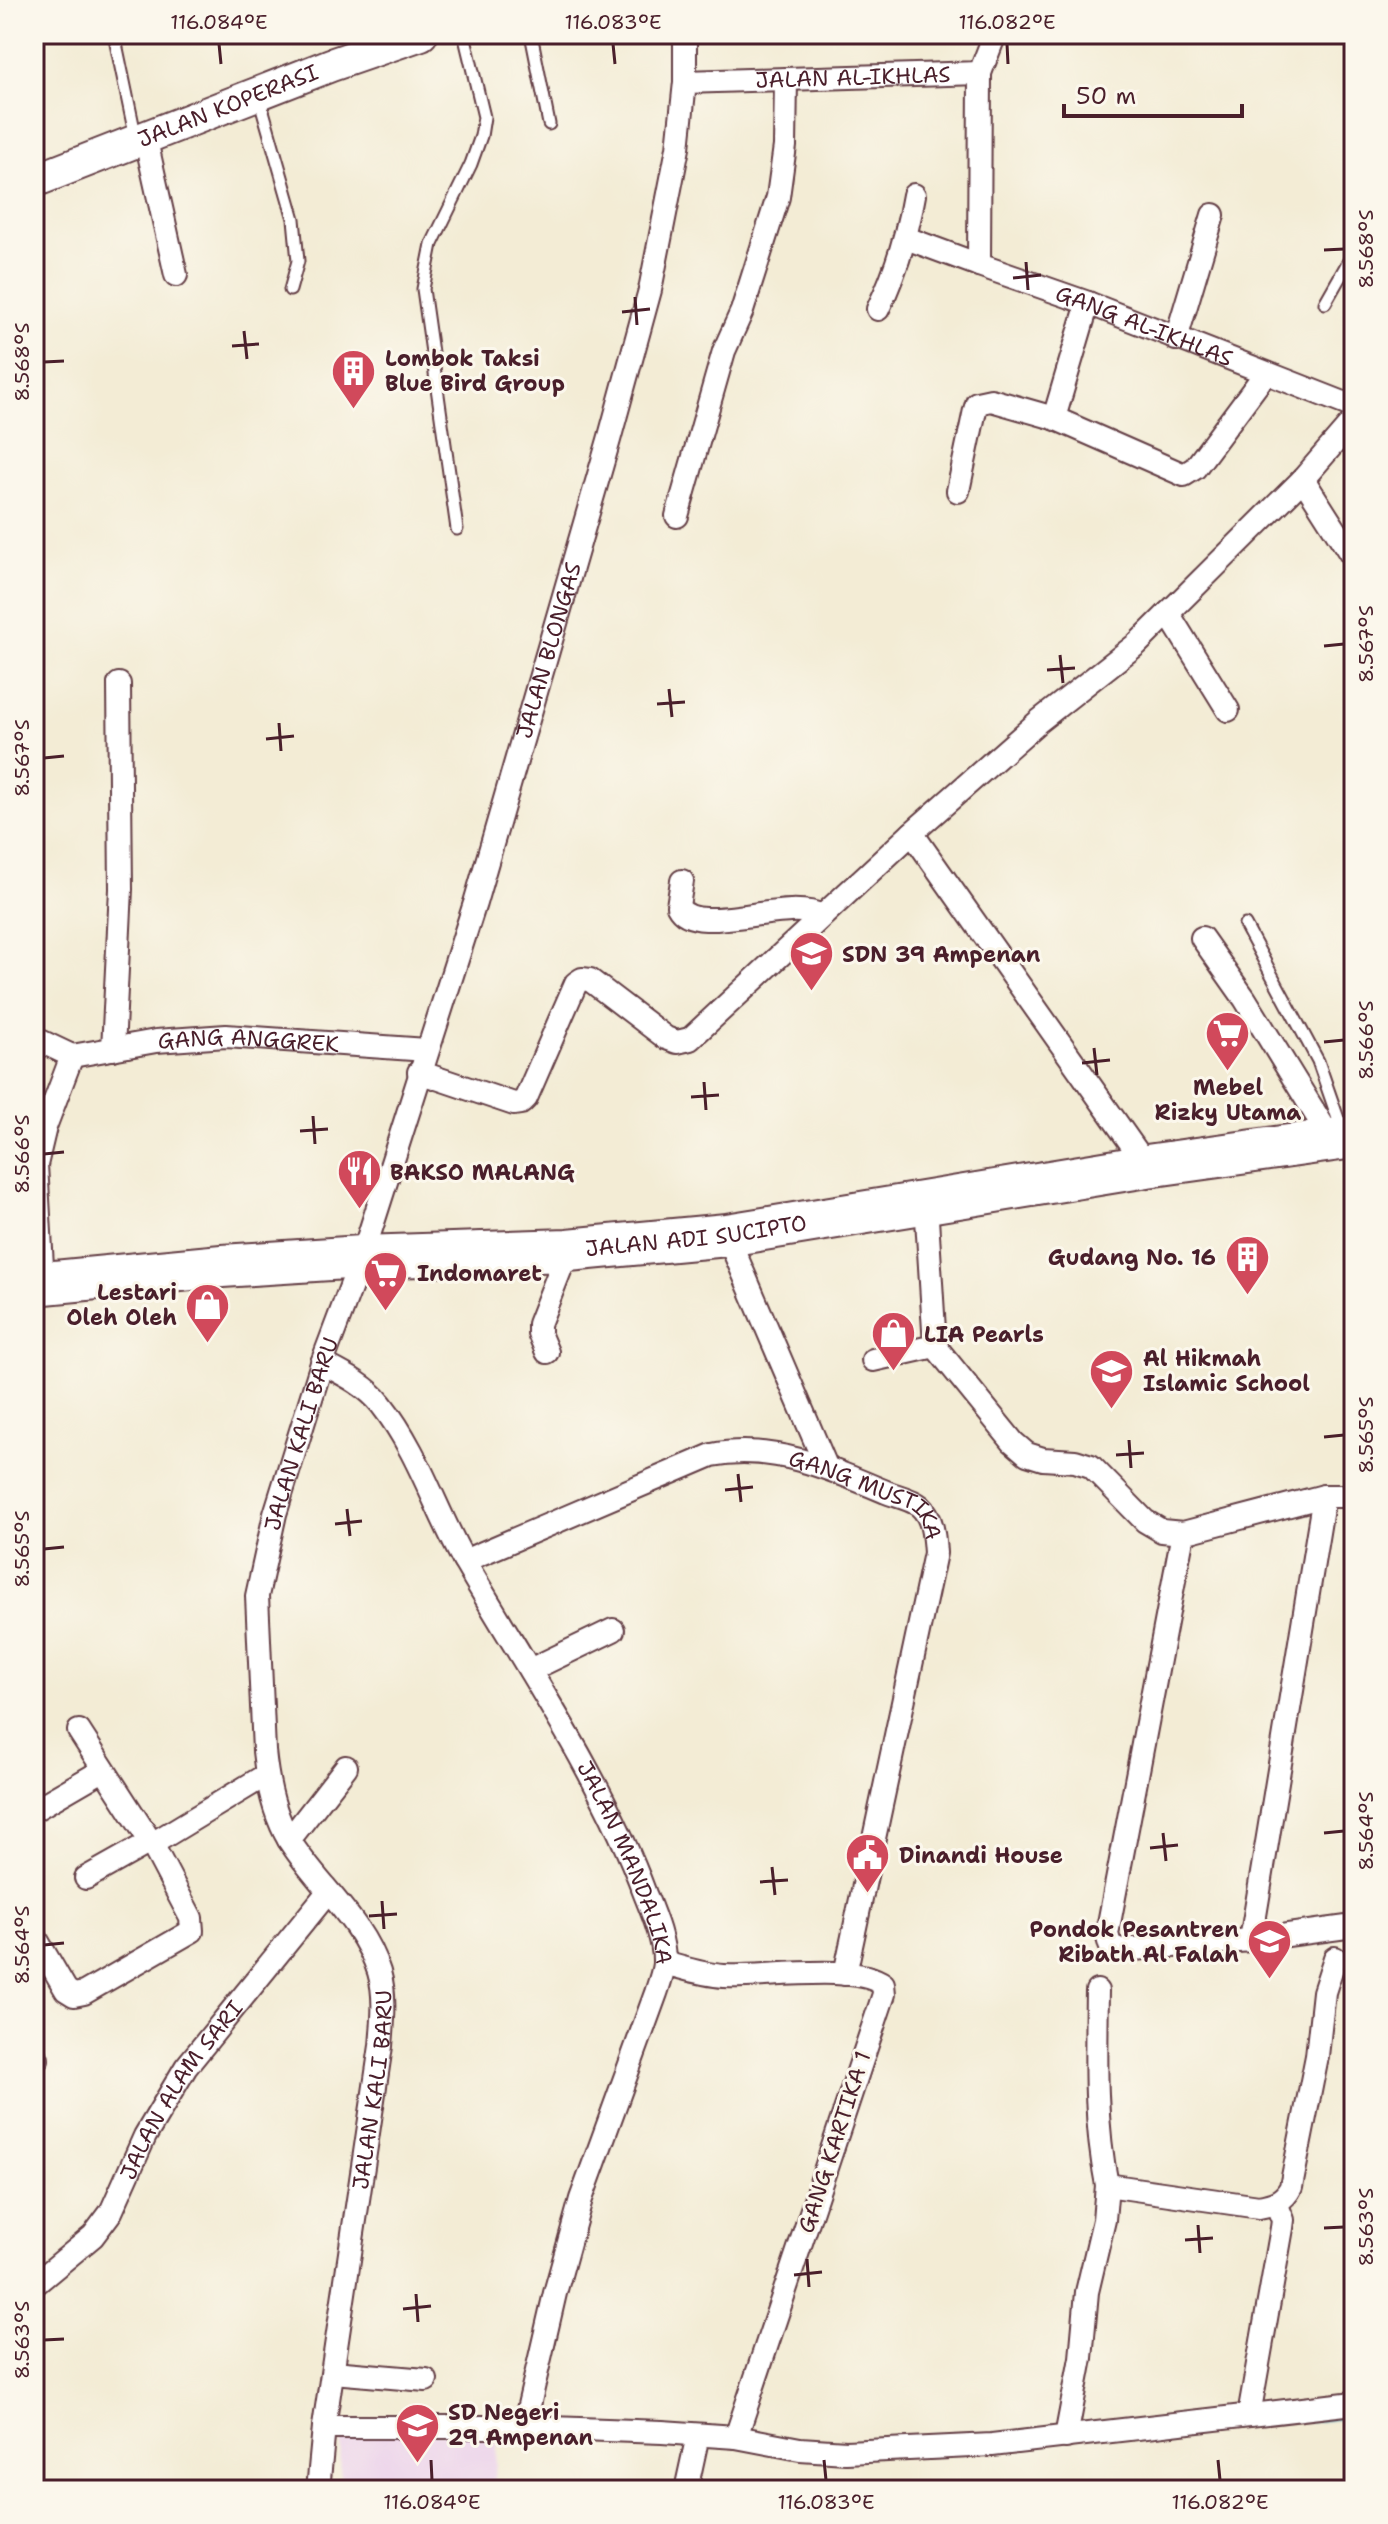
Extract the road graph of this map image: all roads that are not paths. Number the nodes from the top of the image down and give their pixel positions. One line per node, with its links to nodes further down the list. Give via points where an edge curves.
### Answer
1 (114, 34): 13 (lane)
2 (421, 34): 7 (street, JALAN KOPERASI)
3 (464, 34): 33 (lane, via 484,117 471,164 432,244 423,289)
4 (531, 34): 12 (lane)
5 (685, 34): 10 (street, JALAN BLONGAS)
6 (995, 34): 8 (street, JALAN AL-IKHLAS)
7 (355, 45): 11 (street, JALAN KOPERASI)
8 (980, 73): 9 (street, JALAN AL-IKHLAS); 19 (street)
9 (786, 79): 10 (street, JALAN AL-IKHLAS); 32 (street, via 778,197 724,351)
10 (685, 82): 45 (street, JALAN BLONGAS, via 678,148 650,290 475,903)
11 (258, 94): 13 (street, JALAN KOPERASI); 21 (lane, via 294,219 298,261)
12 (549, 124)
13 (140, 138): 14 (street, JALAN KOPERASI); 20 (street)
14 (34, 181)
15 (914, 195): 17 (street)
16 (1213, 215): 25 (street)
17 (906, 238): 19 (street, GANG AL-IKHLAS); 24 (street)
18 (1354, 252): 23 (lane)
19 (979, 265): 22 (street, GANG AL-IKHLAS)
20 (176, 275)
21 (290, 290)
22 (1088, 303): 25 (street, GANG AL-IKHLAS); 28 (street)
23 (1325, 303)
24 (878, 309)
25 (1176, 339): 26 (street, GANG AL-IKHLAS)
26 (1265, 374): 27 (street, GANG AL-IKHLAS); 28 (street, via 1188,474)
27 (1354, 407)
28 (1054, 418): 31 (street, via 991,400 977,403)
29 (1354, 420): 30 (street)
30 (1303, 479): 34 (street); 35 (street)
31 (958, 491)
32 (677, 516)
33 (457, 529)
34 (1354, 559)
35 (1168, 613): 37 (street); 38 (street)
36 (119, 684): 44 (street, via 121,889)
37 (1228, 710)
38 (912, 833): 40 (street); 49 (street)
39 (682, 881): 40 (street, via 678,906 685,914 727,919 798,909)
40 (822, 916): 47 (street, via 690,1039 666,1038 586,979 576,983 521,1103)
41 (1245, 925): 48 (lane, via 1318,1061)
42 (1202, 938): 48 (street)
43 (34, 1038): 46 (street)
44 (113, 1049): 45 (street, GANG ANGGREK, via 226,1036); 46 (street, GANG ANGGREK)
45 (427, 1050): 47 (street, JALAN BLONGAS)
46 (72, 1056): 54 (street, via 36,1165)
47 (419, 1072): 53 (street, JALAN BLONGAS)
48 (1343, 1138): 49 (highway, JALAN ADI SUCIPTO)
49 (1147, 1166): 50 (highway, JALAN ADI SUCIPTO)
50 (926, 1203): 51 (highway, JALAN ADI SUCIPTO); 55 (street)
51 (727, 1235): 52 (highway, JALAN ADI SUCIPTO); 59 (street)
52 (568, 1250): 53 (highway, JALAN ADI SUCIPTO); 56 (street, via 539,1324)
53 (362, 1257): 54 (highway, JALAN ADI SUCIPTO); 58 (street, JALAN KALI BARU)
54 (38, 1284)
55 (935, 1346): 57 (street); 62 (street, via 1027,1454 1091,1466 1145,1521 1162,1531)
56 (547, 1352)
57 (873, 1360)
58 (322, 1363): 63 (street, JALAN MANDALIKA, via 356,1381 380,1402 411,1448); 69 (street, JALAN KALI BARU, via 275,1514 257,1596)
59 (826, 1466): 63 (street, GANG MUSTIKA, via 769,1454 712,1455); 80 (street, GANG MUSTIKA, via 921,1506 933,1528 935,1553)
60 (1324, 1496): 61 (street); 62 (street); 77 (street)
61 (1354, 1496)
62 (1183, 1533): 77 (street, via 1107,1934 1110,1945 1120,1950)
63 (464, 1561): 65 (street, JALAN MANDALIKA)
64 (613, 1630): 65 (street)
65 (530, 1670): 79 (street, JALAN MANDALIKA, via 616,1825 654,1916)
66 (79, 1731): 68 (street)
67 (346, 1767): 71 (street)
68 (103, 1770): 70 (street); 72 (street)
69 (266, 1775): 71 (street, JALAN KALI BARU); 72 (street)
70 (34, 1810)
71 (289, 1840): 74 (street, JALAN KALI BARU)
72 (151, 1843): 73 (street); 76 (street, via 191,1918 192,1931 74,1995)
73 (86, 1878)
74 (328, 1892): 84 (street, JALAN ALAM SARI, via 186,2067 145,2136 111,2212 93,2236); 85 (street, JALAN KALI BARU, via 369,1947 384,1999)
75 (1354, 1926): 77 (street)
76 (34, 1935)
77 (1251, 1940)
78 (1335, 1958): 83 (street, via 1324,1992 1291,2187)
79 (664, 1963): 80 (street, via 719,1976); 90 (street, JALAN MANDALIKA, via 581,2199)
80 (845, 1974): 92 (street, GANG KARTIKA 1, via 875,1978 883,1984 884,1994)
81 (1097, 1991): 82 (street, via 1098,2119)
82 (1107, 2185): 83 (street, via 1259,2207); 93 (street)
83 (1276, 2203): 88 (street, via 1282,2228)
84 (34, 2285)
85 (333, 2372): 86 (street); 89 (street, JALAN KALI BARU)
86 (426, 2380)
87 (1354, 2403): 88 (street)
88 (1249, 2415): 93 (street)
89 (324, 2427): 90 (street); 94 (street, JALAN KALI BARU)
90 (524, 2427): 91 (street)
91 (698, 2435): 92 (street); 95 (street)
92 (736, 2437): 93 (street, via 846,2452)
93 (1066, 2437)
94 (318, 2490)
95 (686, 2490)

